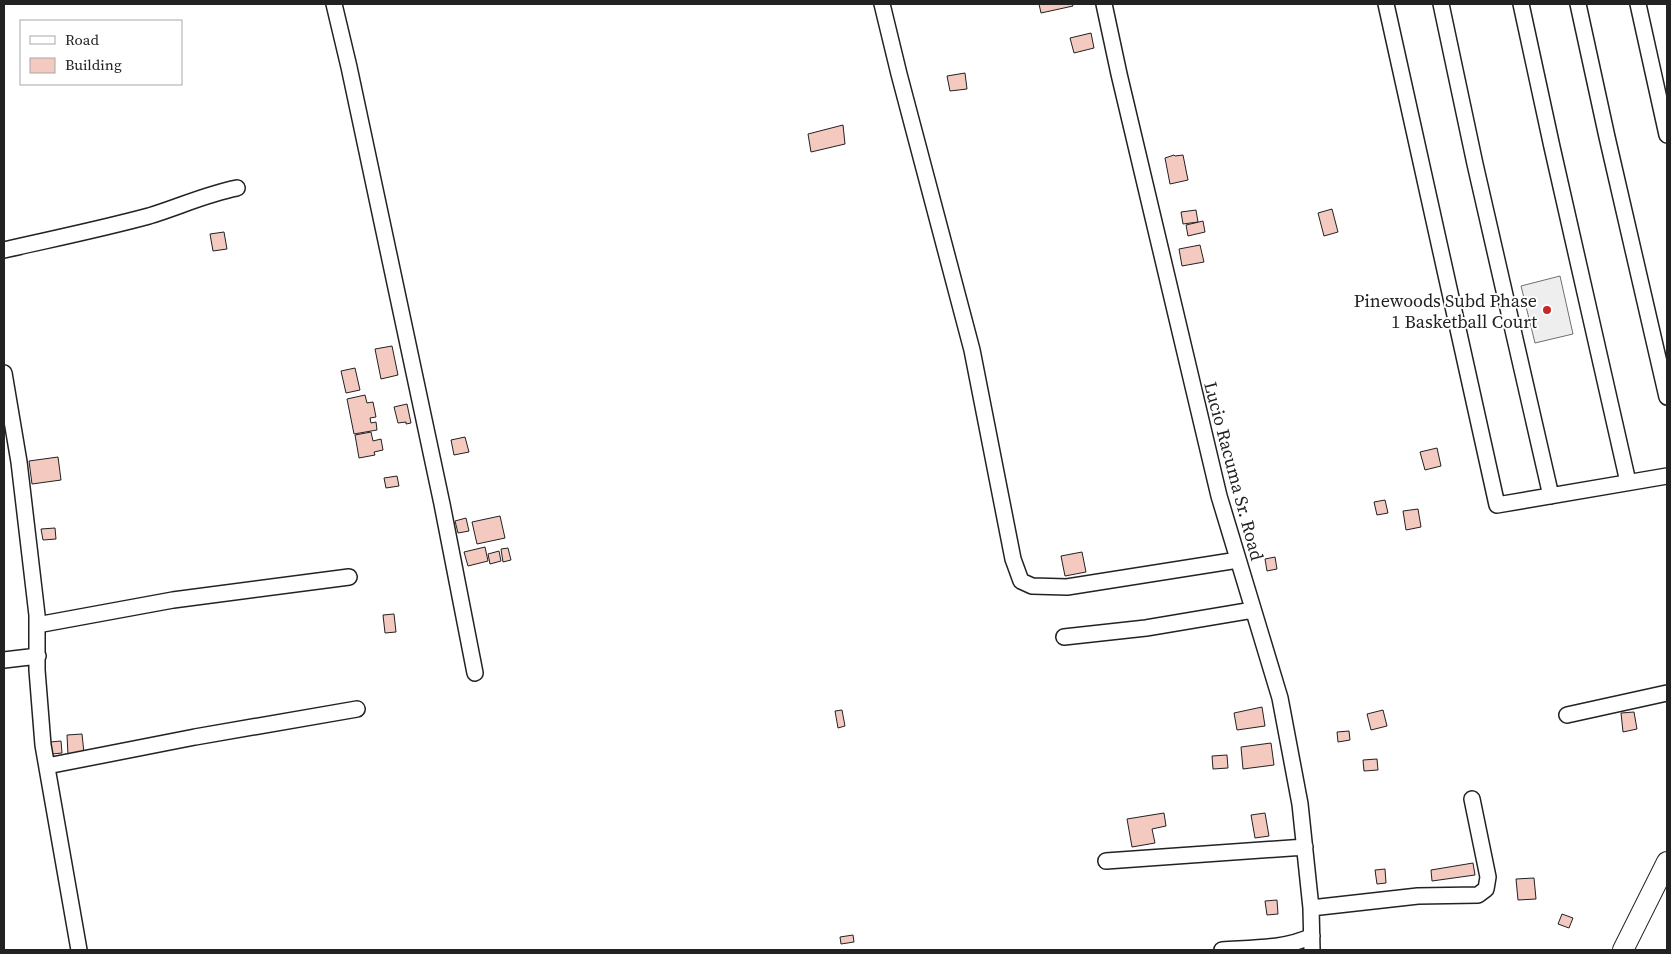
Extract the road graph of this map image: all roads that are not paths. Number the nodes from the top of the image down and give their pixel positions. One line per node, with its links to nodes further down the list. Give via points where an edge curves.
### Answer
1 (334, 4): 24 (street)
2 (882, 4): 17 (street, via 972,350 1013,559 1022,581 1032,586 1067,588)
3 (1104, 4): 17 (street, Lucio Racuma Sr. Road, via 1201,425)
4 (1386, 4): 16 (street, via 1497,505)
5 (1441, 4): 16 (street)
6 (1521, 4): 15 (street)
7 (1578, 4): 13 (street)
8 (1638, 4): 9 (street)
9 (1667, 135)
10 (237, 188): 11 (street, via 152,215)
11 (4, 250)
12 (4, 373): 20 (street, via 19,462)
13 (1667, 397)
14 (1667, 476): 15 (street)
15 (1628, 482): 16 (street)
16 (1551, 496)
17 (1238, 560): 19 (street, Lucio Racuma Sr. Road)
18 (349, 577): 20 (street, via 173,600)
19 (1253, 610): 21 (street, via 1146,628); 30 (street, Lucio Racuma Sr. Road, via 1280,698)
20 (37, 625): 22 (street)
21 (1064, 637)
22 (38, 656): 23 (street); 28 (street)
23 (4, 660)
24 (475, 673)
25 (1667, 693): 27 (street)
26 (357, 709): 28 (street)
27 (1567, 715)
28 (47, 766): 36 (street)
29 (1472, 799): 33 (street, via 1488,877 1486,889 1478,895 1418,896)
30 (1305, 847): 31 (street); 33 (street, Lucio Racuma Sr. Road)
31 (1106, 861)
32 (1667, 862): 38 (main road)
33 (1311, 908): 34 (street, Lucio Racuma Sr. Road)
34 (1312, 943): 35 (street, via 1300,942)
35 (1277, 948): 37 (street)
36 (79, 950)
37 (1222, 950)
38 (1623, 950)

